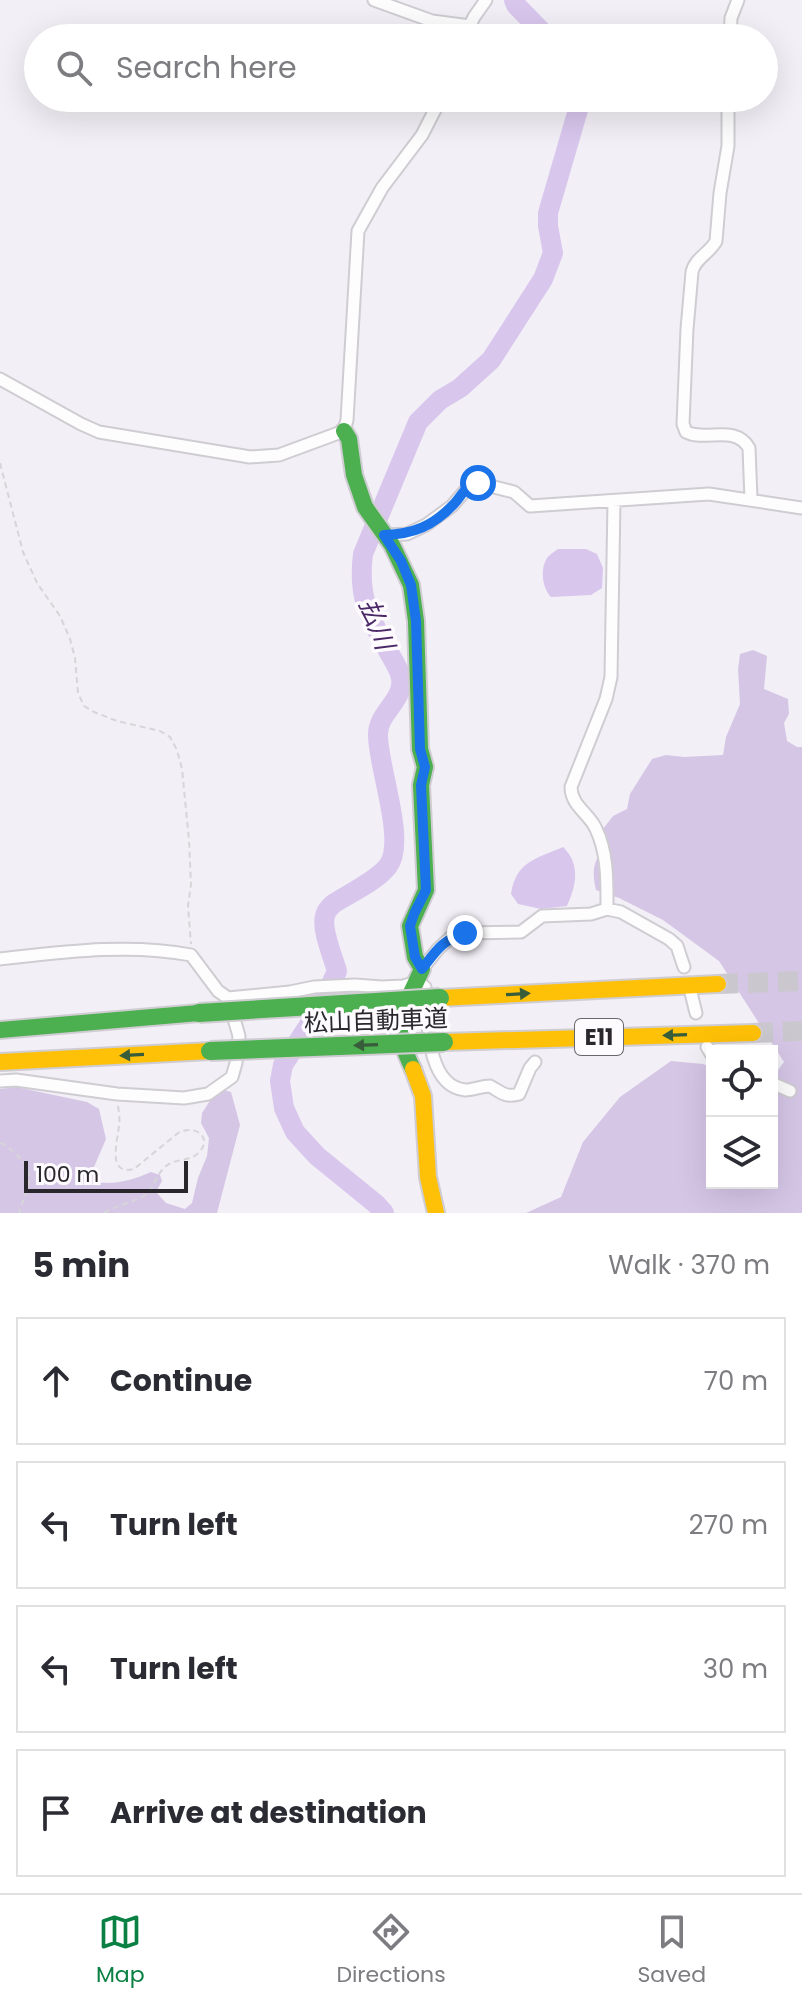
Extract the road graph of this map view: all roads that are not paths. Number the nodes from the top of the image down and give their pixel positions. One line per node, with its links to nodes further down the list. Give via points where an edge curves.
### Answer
1 (374, 0): 4 (street)
2 (486, 0): 5 (street)
3 (738, 0): 6 (street)
4 (455, 24)
5 (471, 24)
6 (731, 24)
7 (434, 112): 10 (street, via 358,231)
8 (728, 112): 11 (street, via 716,241 692,272 683,424 693,435 736,436 746,442)
9 (0, 379): 10 (street, via 99,432 250,457 279,455)
10 (344, 431): 14 (main road, via 365,507)
11 (751, 499): 12 (street, via 709,494); 13 (street)
12 (614, 501): 14 (street, via 530,506 514,492 478,483 464,490 436,520 407,534); 15 (street, via 611,677 571,787 601,844)
13 (802, 508)
14 (384, 535): 18 (main road, via 411,585 416,621 426,890 410,926)
15 (607, 909): 17 (street, via 669,939); 18 (street, via 542,916 521,932 450,938)
16 (0, 959): 21 (street, via 111,949 191,955)
17 (684, 967)
18 (419, 975): 21 (street, via 403,986 314,987); 26 (street, via 433,1058 437,1072 450,1085 468,1090 490,1086 510,1097 519,1094); 30 (main road, via 398,1030 423,1094 428,1180)
19 (718, 984): 23 (main road, 松山自動車道 / E11, one-way to 19, bridge, via 199,1013)
20 (691, 993): 22 (street)
21 (228, 998): 27 (street, via 239,1036 236,1063 232,1077 208,1094 166,1098)
22 (696, 1013)
23 (0, 1030)
24 (753, 1033): 25 (main road, 松山自動車道 / E11, one-way to 25, bridge)
25 (0, 1062)
26 (535, 1062)
27 (0, 1081)
28 (778, 1086): 29 (street)
29 (790, 1091)
30 (436, 1213)

